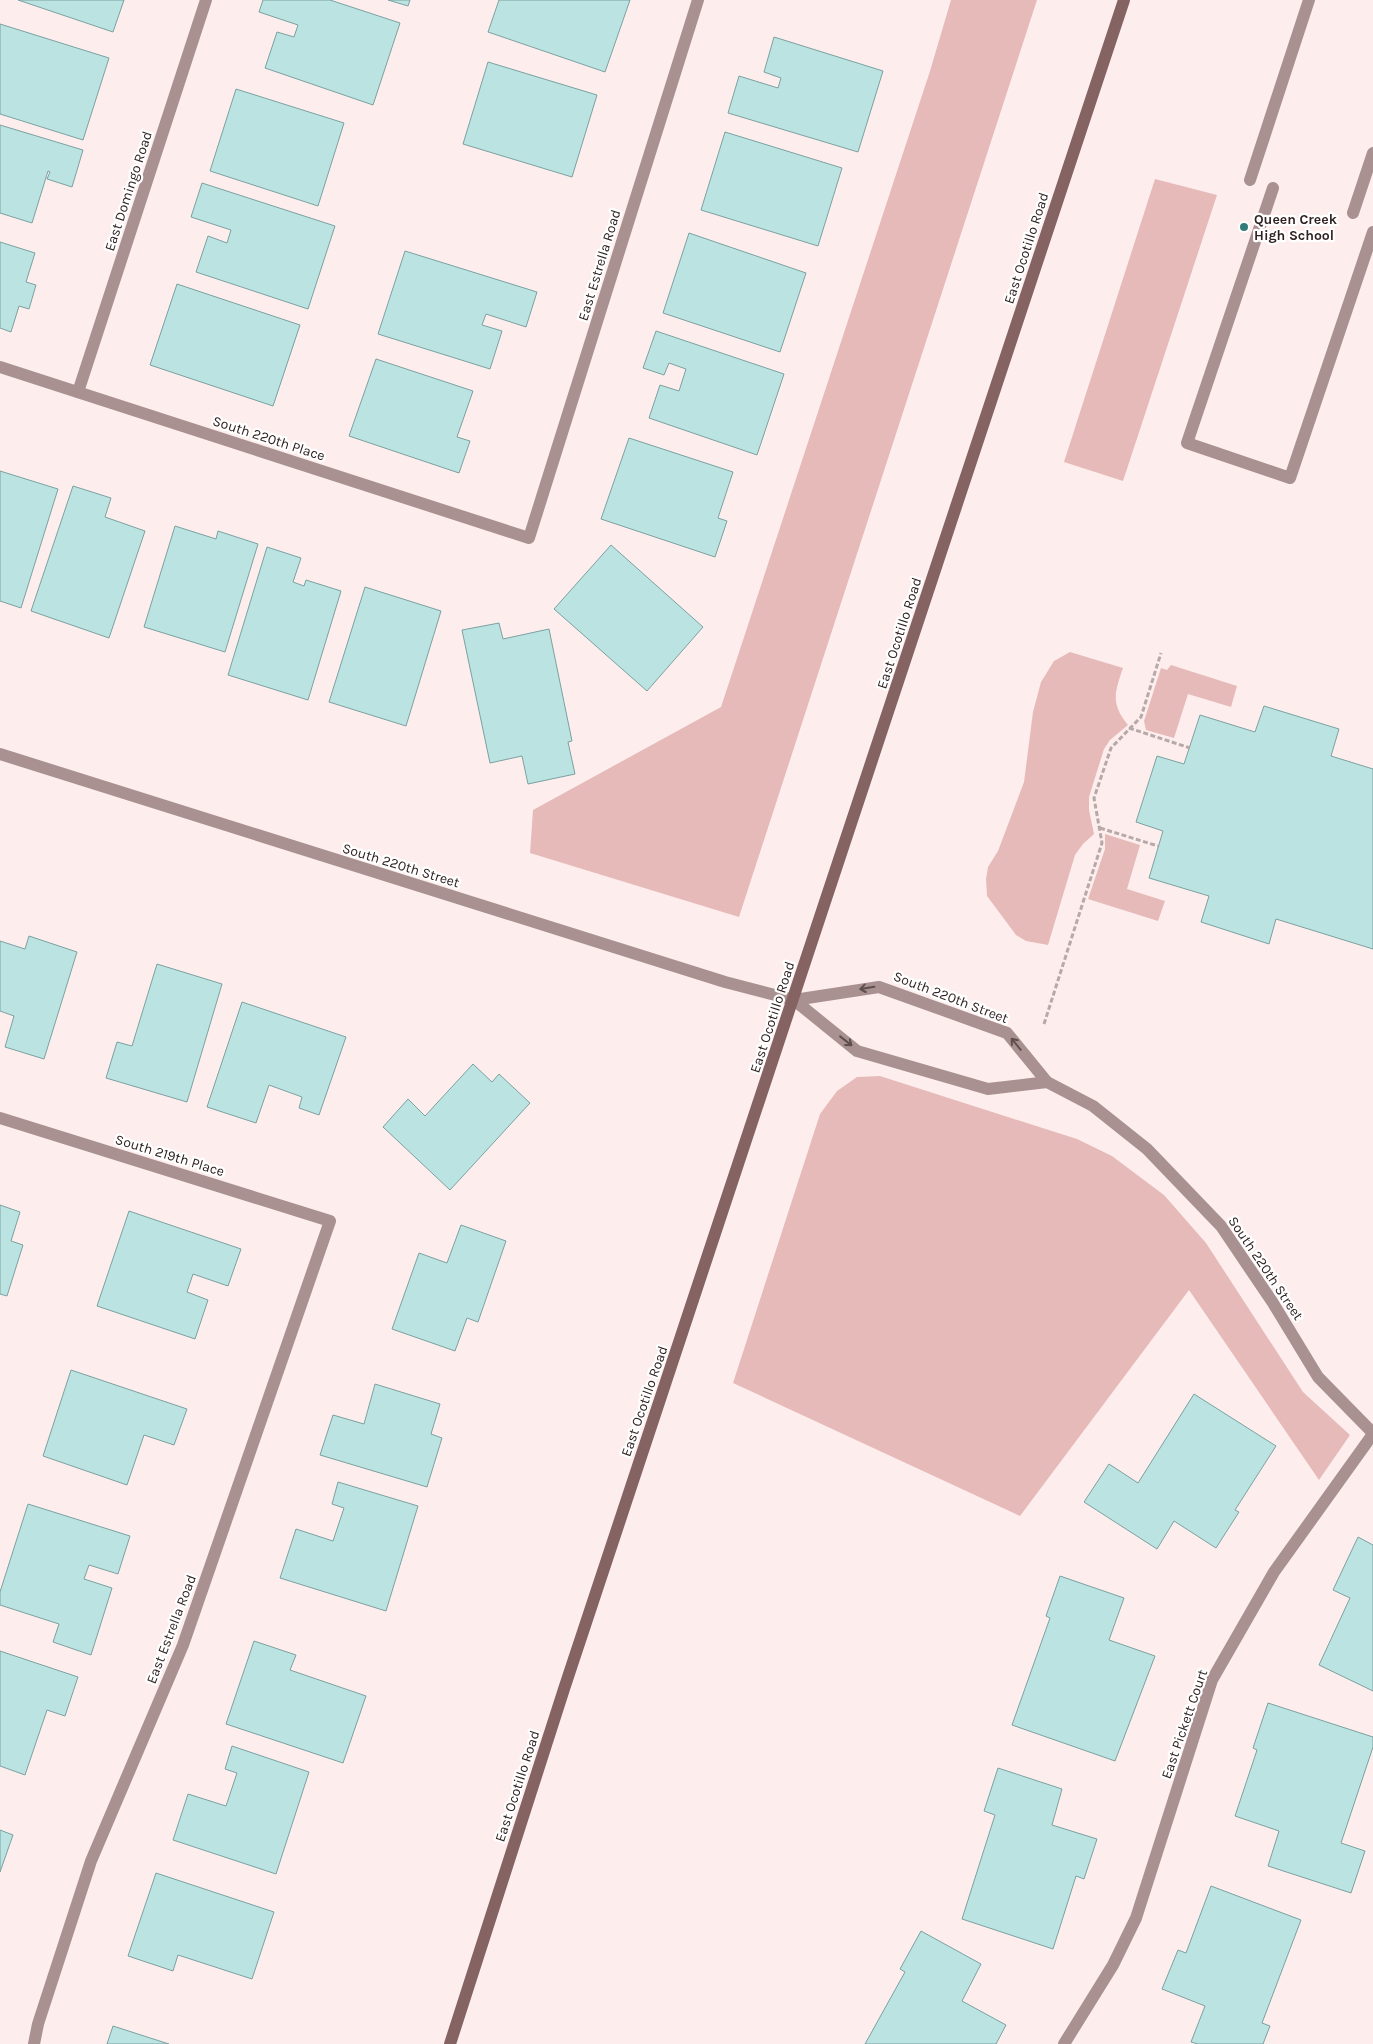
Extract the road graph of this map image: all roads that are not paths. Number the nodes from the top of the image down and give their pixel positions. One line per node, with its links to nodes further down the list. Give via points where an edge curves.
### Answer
1 (206, 0): 11 (street, East Domingo Road)
2 (698, 0): 12 (street, East Estrella Road)
3 (1124, 0): 14 (main road, East Ocotillo Road)
4 (1309, 0): 6 (street)
5 (1373, 153): 8 (street)
6 (1250, 180)
7 (1274, 188): 9 (street, via 1187,443 1290,478)
8 (1353, 213)
9 (1373, 232)
10 (0, 367): 11 (street, South 220th Place)
11 (78, 392): 12 (street, South 220th Place)
12 (529, 538)
13 (0, 754): 14 (street, South 220th Street, via 725,982)
14 (794, 1000): 15 (street, South 220th Street, one-way to 15, via 857,1051 988,1089); 15 (street, South 220th Street, one-way to 14, via 1007,1033 879,986); 20 (main road, East Ocotillo Road, via 564,1688)
15 (1047, 1082): 18 (street, South 220th Street, via 1093,1106 1147,1150 1221,1226 1273,1302 1318,1377)
16 (0, 1118): 17 (street, South 219th Place)
17 (330, 1221): 19 (street, East Estrella Road, via 183,1645 91,1861)
18 (1373, 1433): 21 (street, East Pickett Court, via 1274,1572 1212,1680 1136,1918 1113,1965)
19 (34, 2044)
20 (450, 2044)
21 (1064, 2044)

